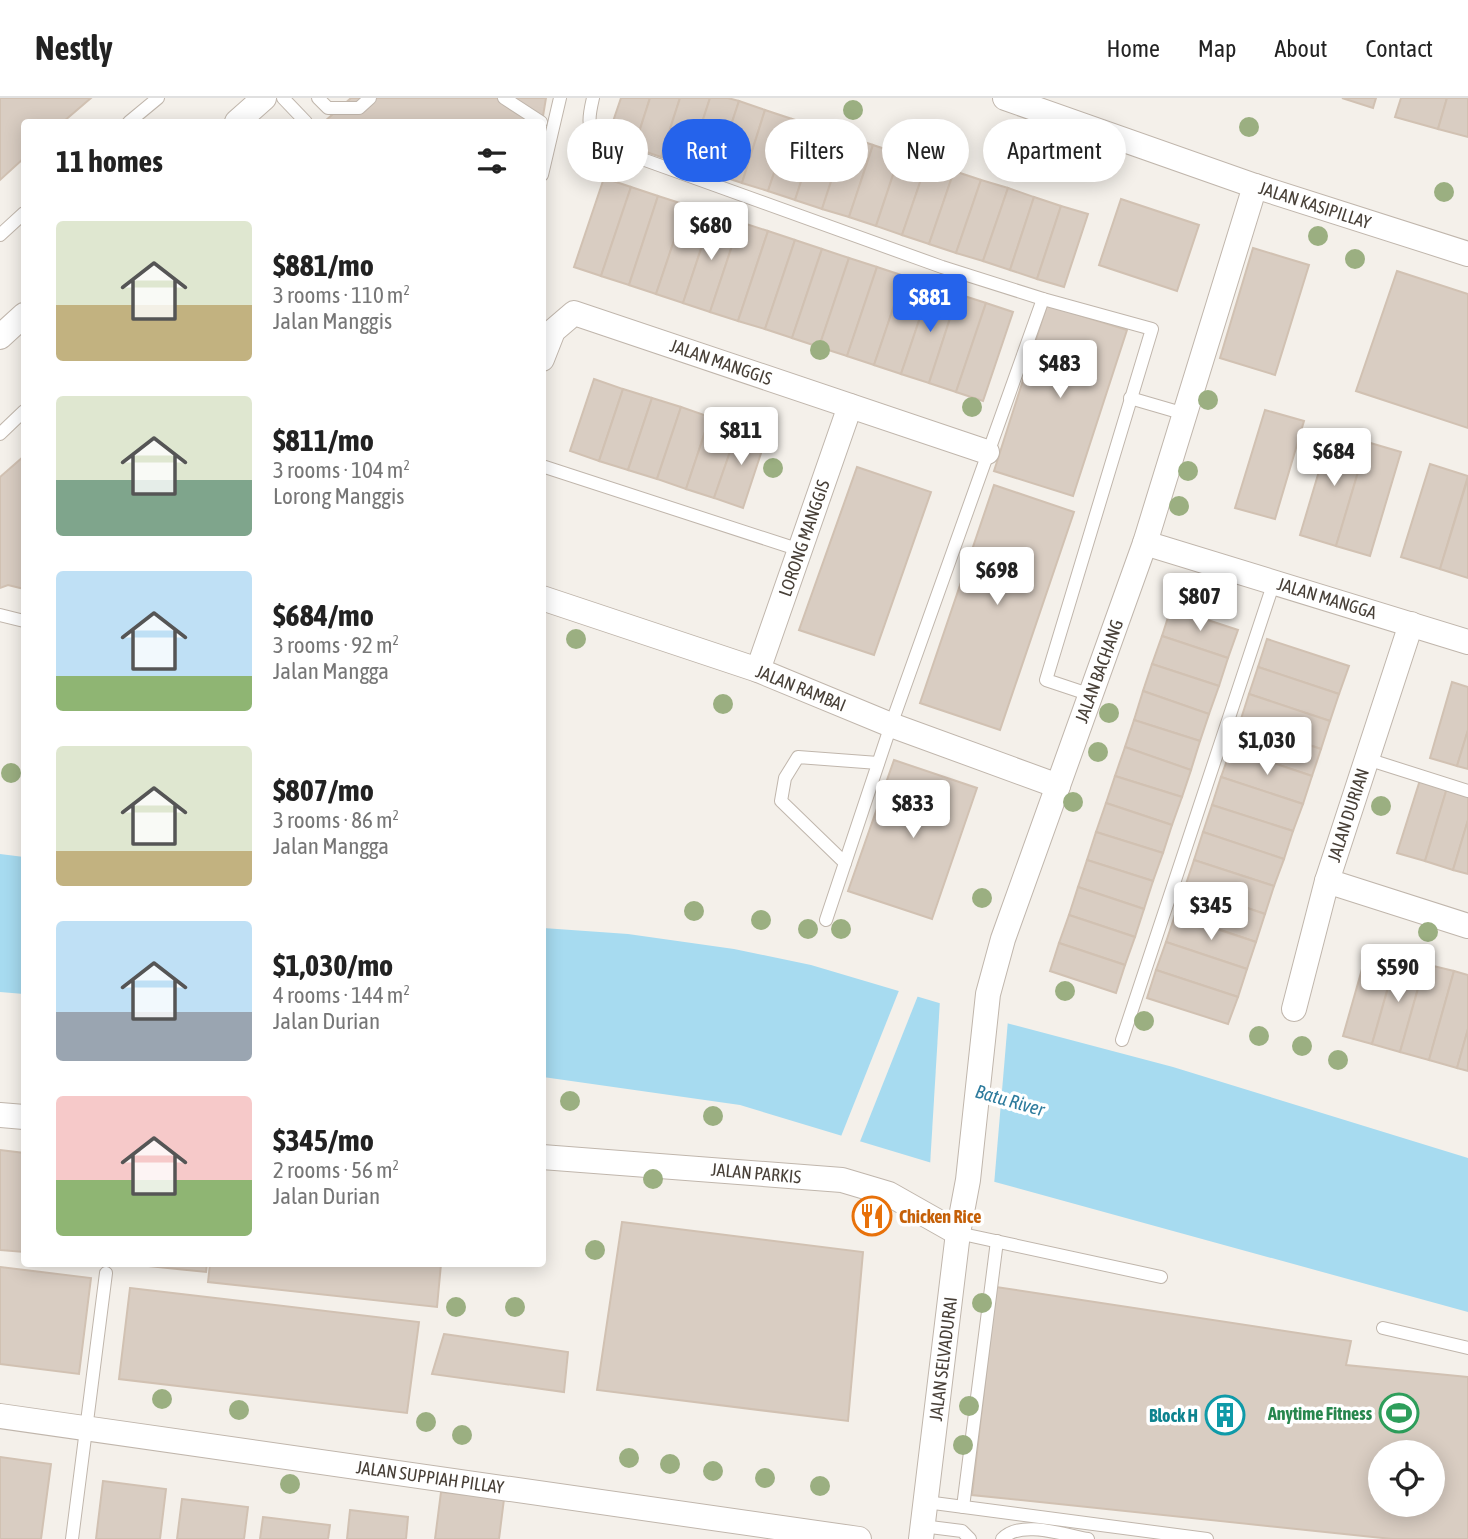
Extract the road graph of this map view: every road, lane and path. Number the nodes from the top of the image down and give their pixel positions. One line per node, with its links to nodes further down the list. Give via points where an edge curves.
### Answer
1 (158, 98): 9 (lane)
2 (318, 98): 3 (lane, via 328,108 359,108)
3 (370, 98)
4 (505, 98): 12 (lane)
5 (560, 98): 13 (lane)
6 (593, 98): 18 (lane, via 588,119 595,142)
7 (1005, 98): 14 (street, JALAN KASIPILLAY)
8 (267, 99): 10 (street); 11 (lane)
9 (133, 119)
10 (241, 119)
11 (301, 119)
12 (535, 119)
13 (546, 124)
14 (1255, 186): 17 (street, JALAN KASIPILLAY); 25 (street, JALAN BACHANG)
15 (21, 217): 16 (lane)
16 (0, 235)
17 (1468, 254)
18 (1043, 299): 22 (lane, via 1152,329); 27 (lane)
19 (21, 318): 20 (street)
20 (0, 337)
21 (546, 349): 23 (street, JALAN MANGGIS, via 553,331 574,313)
22 (1130, 398): 25 (lane); 38 (lane, via 1046,680)
23 (850, 406): 27 (street, JALAN MANGGIS); 30 (street, LORONG MANGGIS)
24 (21, 414): 26 (lane)
25 (1185, 414): 29 (street, JALAN BACHANG)
26 (0, 433)
27 (987, 452): 39 (lane)
28 (546, 467): 30 (lane)
29 (1146, 543): 31 (street, JALAN MANGGA); 38 (street, JALAN BACHANG)
30 (800, 550): 37 (street, LORONG MANGGIS)
31 (1274, 582): 35 (street, JALAN MANGGA); 49 (lane)
32 (546, 599): 37 (street, JALAN RAMBAI)
33 (0, 615): 34 (lane)
34 (21, 620)
35 (1411, 624): 36 (street, JALAN MANGGA); 40 (street, JALAN DURIAN)
36 (1468, 642)
37 (758, 670): 39 (street, JALAN RAMBAI)
38 (1091, 695): 42 (street, JALAN BACHANG)
39 (891, 725): 41 (lane); 42 (street, JALAN RAMBAI)
40 (1367, 759): 43 (lane); 45 (street, JALAN DURIAN)
41 (878, 762): 44 (lane); 44 (lane, via 798,757 785,778 781,801)
42 (1058, 786): 53 (street, JALAN BACHANG, via 988,994)
43 (1468, 791)
44 (845, 863): 46 (lane)
45 (1327, 881): 47 (street); 48 (street, JALAN DURIAN)
46 (826, 920)
47 (1468, 926)
48 (1294, 1009)
49 (1122, 1040)
50 (0, 1115): 51 (street)
51 (21, 1117)
52 (546, 1157): 54 (street, JALAN PARKIS, via 842,1180 889,1194)
53 (968, 1180): 54 (street, JALAN SELVADURAI)
54 (958, 1233): 55 (lane); 63 (street, JALAN SELVADURAI)
55 (997, 1241): 57 (lane); 62 (lane)
56 (106, 1273): 61 (lane)
57 (1161, 1277)
58 (1384, 1328): 59 (lane)
59 (1468, 1348)
60 (0, 1416): 61 (street, JALAN SUPPIAH PILLAY)
61 (87, 1427): 64 (lane); 65 (street, JALAN SUPPIAH PILLAY)
62 (962, 1507): 63 (lane); 69 (lane)
63 (923, 1522): 66 (lane, via 961,1531)
64 (72, 1539)
65 (859, 1539)
66 (970, 1539)
67 (1002, 1539): 68 (lane, via 1028,1529)
68 (1088, 1539)
69 (1207, 1539)

